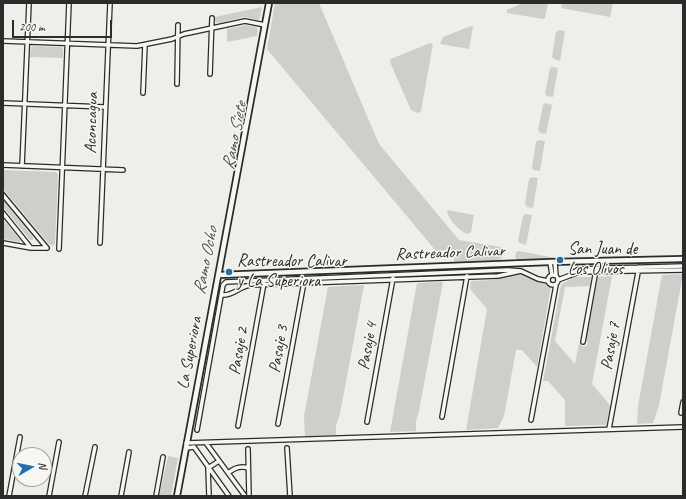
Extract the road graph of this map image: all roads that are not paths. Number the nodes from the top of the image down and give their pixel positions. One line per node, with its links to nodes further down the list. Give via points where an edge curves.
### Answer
1 (29, 3): 11 (street)
2 (69, 3): 12 (street)
3 (110, 3): 13 (street, Aconcagua)
4 (269, 3): 7 (street, La Superiora)
5 (212, 18): 8 (street)
6 (178, 25): 9 (street)
7 (265, 25): 8 (street, via 246,21); 41 (street, La Superiora)
8 (211, 28): 9 (street); 15 (street)
9 (178, 36): 14 (street); 16 (street)
10 (3, 41): 11 (street)
11 (27, 42): 12 (street); 19 (street)
12 (67, 44): 13 (street); 20 (street)
13 (108, 45): 14 (street); 21 (street, Aconcagua)
14 (145, 45): 17 (street)
15 (210, 74)
16 (176, 84)
17 (143, 93)
18 (3, 103): 19 (street)
19 (25, 104): 20 (street); 23 (street)
20 (65, 105): 21 (street); 24 (street)
21 (105, 107): 25 (street, Aconcagua)
22 (3, 165): 23 (street)
23 (22, 166): 24 (street)
24 (62, 168): 25 (street); 32 (street)
25 (103, 169): 26 (street); 30 (street, Aconcagua)
26 (123, 170)
27 (3, 195): 31 (street, via 47,248)
28 (3, 213): 31 (street)
29 (3, 243): 31 (street)
30 (100, 244)
31 (32, 248)
32 (59, 249)
33 (683, 259): 34 (street, Rastreador Calivar)
34 (553, 262): 41 (street, Rastreador Calivar); 43 (street); 44 (street)
35 (683, 266): 36 (street)
36 (639, 269): 37 (street); 38 (street); 63 (street, Pasaje 7)
37 (596, 270): 48 (street, via 579,272); 54 (street)
38 (683, 270)
39 (521, 271): 40 (street); 45 (street, via 498,276); 49 (street)
40 (468, 272): 42 (street); 45 (street)
41 (218, 275): 68 (street, La Superiora)
42 (394, 275): 46 (street); 47 (street, Pasaje 4)
43 (552, 275): 44 (street); 49 (street)
44 (556, 276): 48 (street)
45 (467, 277): 47 (street); 57 (street)
46 (305, 279): 50 (street); 51 (street, Pasaje 3)
47 (393, 280): 51 (street); 59 (street, Pasaje 4)
48 (558, 280): 52 (street)
49 (548, 281): 52 (street, via 551,285)
50 (264, 282): 51 (street); 53 (street, via 244,286 230,295); 53 (street, via 226,282); 61 (street, Pasaje 2)
51 (304, 283): 60 (street, Pasaje 3)
52 (556, 285): 58 (street)
53 (222, 295): 64 (street)
54 (583, 342)
55 (683, 402): 56 (street)
56 (681, 413)
57 (442, 417)
58 (531, 420)
59 (367, 422)
60 (278, 424)
61 (238, 426)
62 (683, 427): 63 (street)
63 (609, 429): 67 (street)
64 (198, 430)
65 (20, 437): 78 (street)
66 (59, 442): 79 (street)
67 (206, 443): 68 (street); 74 (street)
68 (186, 446): 75 (street, via 194,447); 83 (street, La Superiora)
69 (95, 447): 80 (street)
70 (287, 448): 88 (street)
71 (248, 449): 76 (street)
72 (129, 452): 81 (street)
73 (163, 457): 82 (street)
74 (219, 461): 75 (street); 77 (street)
75 (208, 468): 84 (street); 85 (street)
76 (248, 468): 77 (street, via 236,468); 87 (street)
77 (228, 473): 86 (street)
78 (9, 496)
79 (49, 496)
80 (86, 496)
81 (121, 496)
82 (156, 496)
83 (177, 496)
84 (209, 496)
85 (229, 496)
86 (245, 496)
87 (249, 496)
88 (290, 496)

